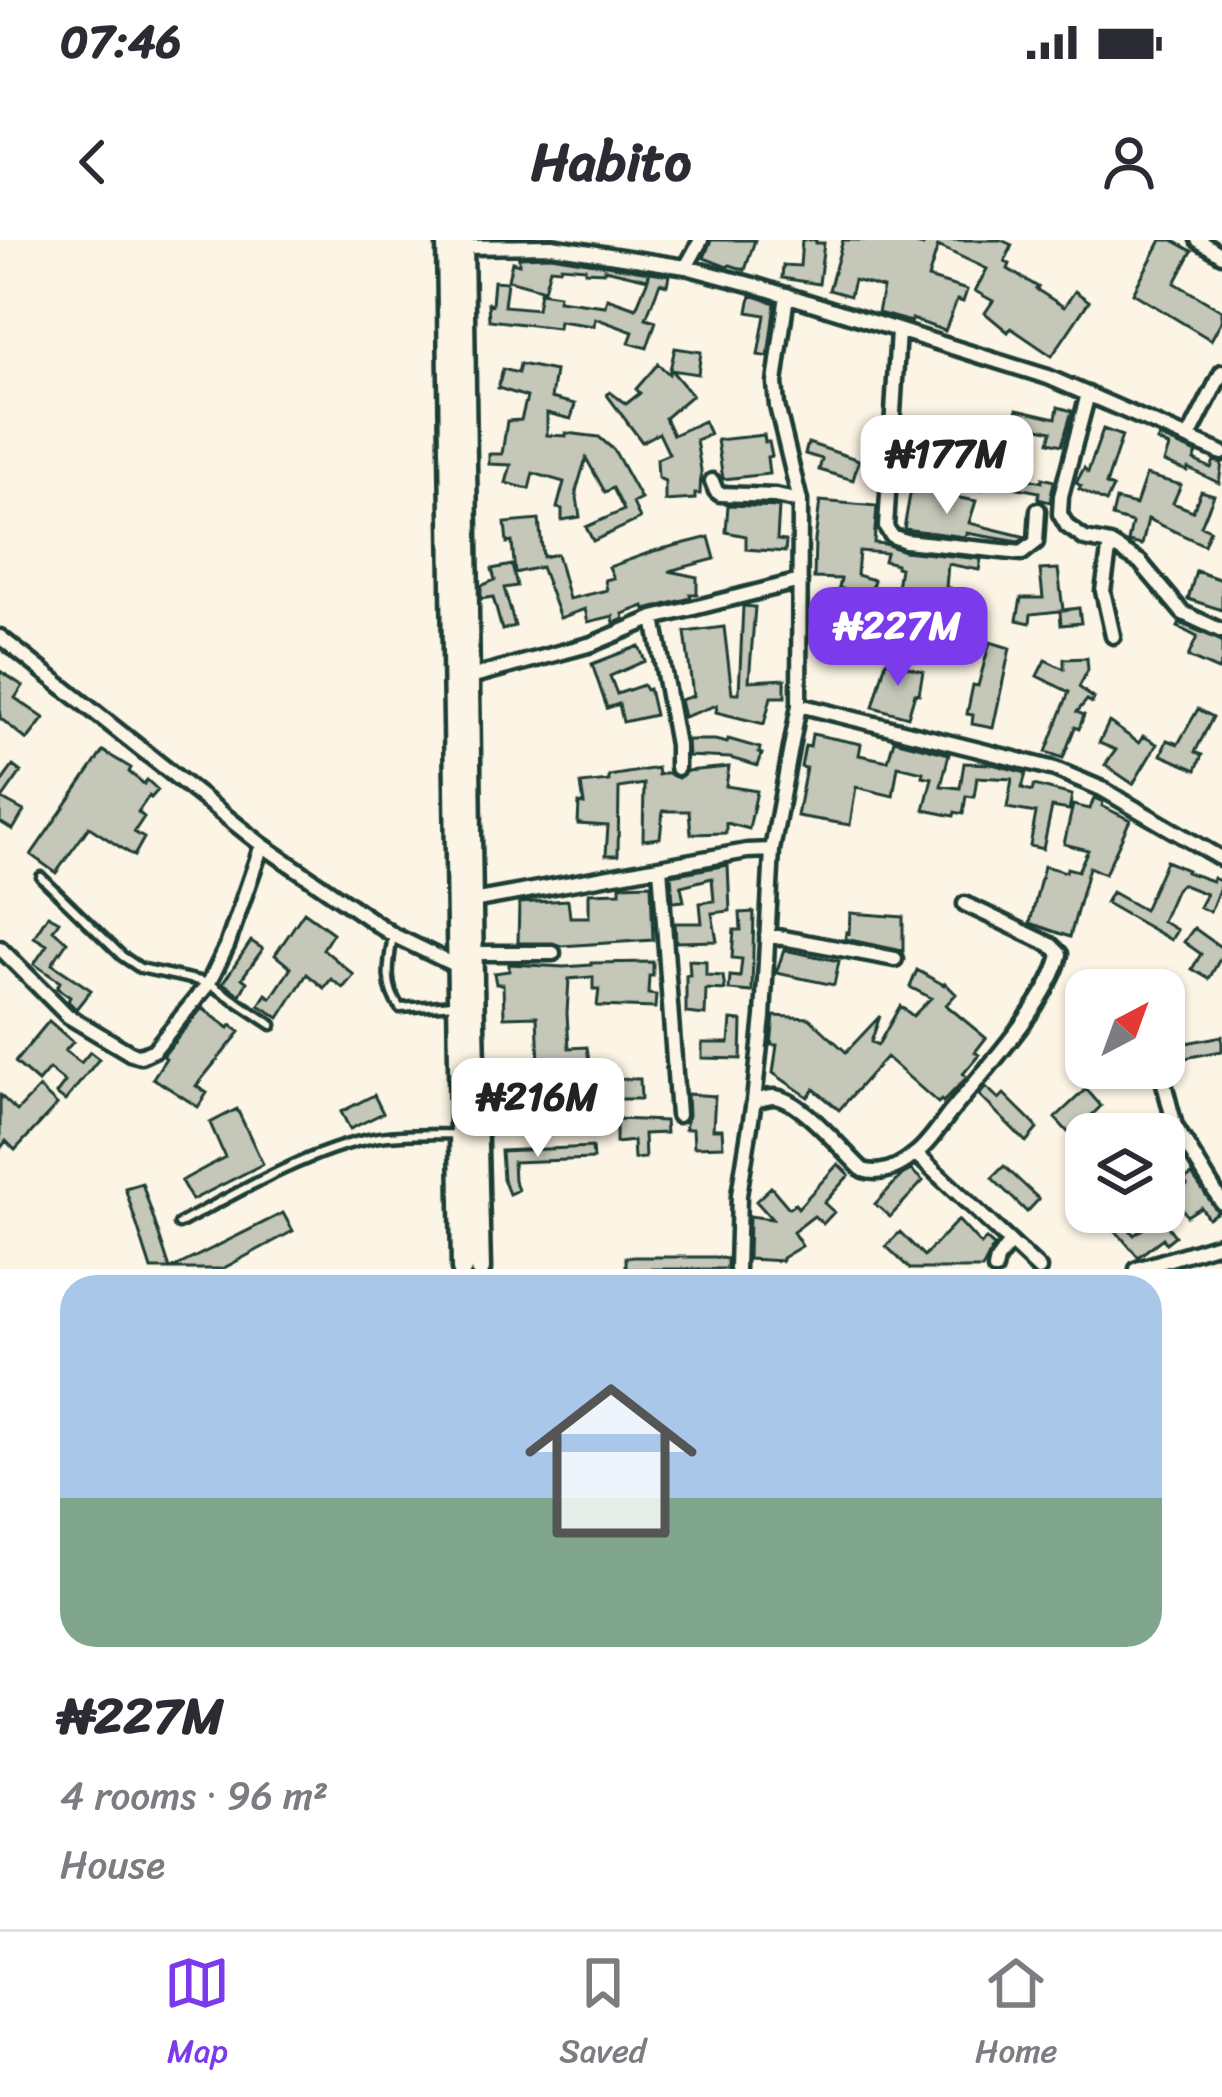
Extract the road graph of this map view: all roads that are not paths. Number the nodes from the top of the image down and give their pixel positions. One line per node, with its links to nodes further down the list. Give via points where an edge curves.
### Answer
1 (701, 240): 5 (street)
2 (1198, 240): 4 (street)
3 (458, 242): 5 (street, via 552,246); 21 (street); 36 (street)
4 (1222, 255)
5 (686, 267): 6 (street)
6 (787, 295): 7 (street); 13 (street, via 775,383)
7 (898, 332): 9 (street); 14 (street, via 886,527 892,536 1022,553 1036,542)
8 (1222, 372): 10 (street)
9 (1088, 394): 10 (street); 15 (street, via 1060,514 1085,539)
10 (1189, 437): 11 (street)
11 (1222, 453)
12 (712, 481): 13 (street, via 720,494)
13 (800, 500): 16 (street)
14 (1038, 510)
15 (1110, 544): 18 (street, via 1141,562 1183,613); 19 (street, via 1103,591)
16 (800, 581): 17 (street); 22 (street)
17 (654, 618): 21 (street); 23 (street)
18 (1222, 632)
19 (1113, 636)
20 (0, 637): 24 (street)
21 (470, 677): 29 (street)
22 (799, 705): 25 (street); 26 (street, via 1055,769)
23 (677, 768)
24 (262, 845): 31 (street); 37 (street)
25 (772, 850): 27 (street); 32 (street)
26 (1222, 859)
27 (660, 867): 29 (street); 42 (street)
28 (41, 878): 37 (lane, via 140,968)
29 (472, 902): 36 (street)
30 (965, 904): 44 (street, via 1051,945 1058,965 1028,1016)
31 (393, 935): 36 (street); 38 (lane, via 390,995 400,1008)
32 (767, 935): 35 (street); 41 (street)
33 (0, 948): 37 (street, via 68,1016 141,1056)
34 (553, 953): 36 (street)
35 (895, 959)
36 (466, 960): 38 (street); 50 (street)
37 (209, 983): 39 (lane)
38 (458, 1004): 43 (street)
39 (272, 1025)
40 (1165, 1089): 45 (street, via 1175,1126)
41 (754, 1101): 44 (street, via 786,1100 863,1170 888,1171); 51 (street)
42 (678, 1115)
43 (462, 1133): 46 (lane, via 344,1145); 49 (street)
44 (916, 1154): 47 (street)
45 (1222, 1203)
46 (178, 1224)
47 (1010, 1242): 52 (street); 53 (street)
48 (1222, 1243): 54 (street)
49 (462, 1269)
50 (480, 1269)
51 (736, 1269)
52 (995, 1269)
53 (1039, 1269)
54 (1137, 1269)

